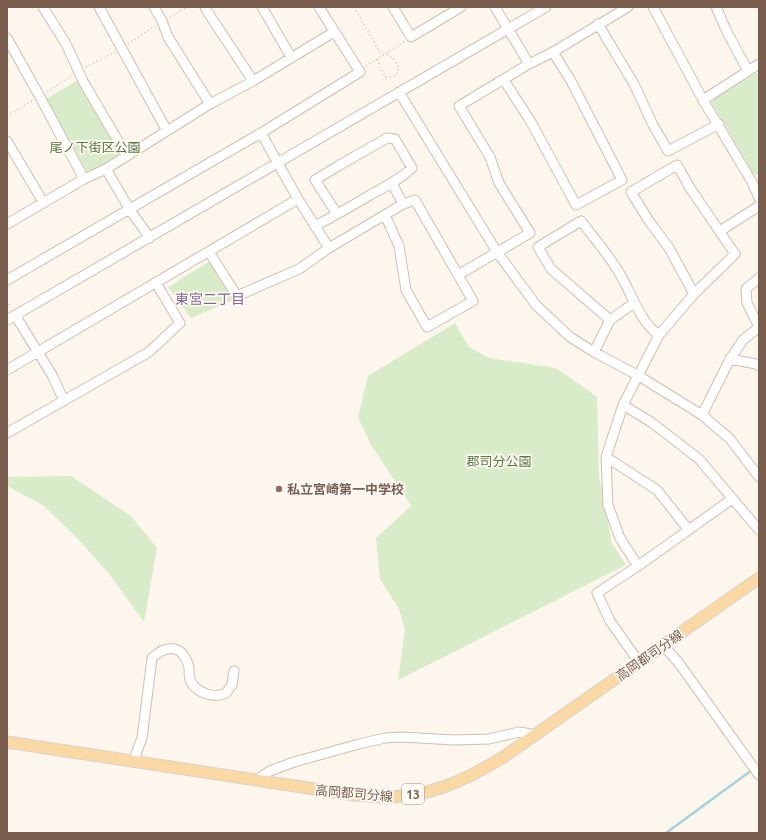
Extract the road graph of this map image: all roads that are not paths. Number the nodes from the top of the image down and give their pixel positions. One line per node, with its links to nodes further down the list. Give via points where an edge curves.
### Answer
1 (43, 7): 32 (street)
2 (99, 7): 29 (street)
3 (154, 7): 27 (street, via 168,37)
4 (205, 7): 24 (street)
5 (262, 7): 19 (street)
6 (319, 7): 16 (street)
7 (393, 7): 8 (street, via 411,37)
8 (461, 7)
9 (495, 7): 15 (street)
10 (546, 7): 15 (street)
11 (628, 7): 14 (street)
12 (653, 7): 26 (street)
13 (716, 7): 22 (street)
14 (598, 24): 18 (street); 28 (street, via 634,84 668,151)
15 (508, 29): 20 (street); 25 (street)
16 (334, 32): 19 (street); 30 (street, via 360,72)
17 (7, 38): 35 (street)
18 (553, 52): 20 (street); 23 (street, via 571,81 622,180 576,205 531,122)
19 (291, 57): 24 (street)
20 (529, 64): 23 (street)
21 (759, 64): 22 (street)
22 (748, 71): 26 (street)
23 (504, 80): 52 (street, via 459,106 490,157 499,183 530,232)
24 (253, 81): 27 (street)
25 (399, 92): 33 (street); 52 (street)
26 (703, 100): 28 (street)
27 (210, 104): 29 (street)
28 (719, 124): 36 (street)
29 (167, 131): 32 (street)
30 (261, 133): 33 (street); 43 (street)
31 (7, 141): 40 (street)
32 (127, 156): 34 (street)
33 (278, 163): 39 (street); 49 (street)
34 (106, 169): 35 (street); 43 (street)
35 (84, 179): 40 (street)
36 (756, 180): 38 (street)
37 (392, 183): 41 (street); 44 (street); 44 (street, via 412,168 395,139 387,138 316,180)
38 (759, 198)
39 (298, 199): 47 (street); 51 (street)
40 (43, 202): 46 (street)
41 (403, 204): 45 (street); 53 (street, via 415,200)
42 (759, 206): 48 (street)
43 (130, 210): 49 (street); 55 (street)
44 (338, 214): 47 (street)
45 (385, 216): 50 (street); 53 (street, via 399,246 406,290 427,327 473,301)
46 (7, 224)
47 (315, 226): 50 (street)
48 (720, 231): 57 (street, via 735,254); 57 (street, via 677,165 631,192 669,248)
49 (150, 238): 59 (street)
50 (329, 248): 51 (street, via 299,269 237,296)
51 (210, 252): 56 (street)
52 (498, 252): 53 (street); 63 (street, via 536,305 570,337)
53 (458, 275)
54 (759, 278): 64 (street, via 746,289 747,303 759,327 743,340)
55 (7, 280)
56 (156, 283): 62 (street); 68 (street, via 180,323 149,352)
57 (694, 294): 61 (street)
58 (634, 303): 60 (street); 60 (street, via 621,275 581,221 538,247 551,269); 61 (street, via 653,331)
59 (11, 317): 62 (street)
60 (610, 320): 63 (street)
61 (659, 335): 67 (street)
62 (37, 352): 66 (street); 68 (street, via 52,375)
63 (594, 352): 67 (street)
64 (730, 359): 65 (street); 70 (street)
65 (759, 366)
66 (7, 370)
67 (639, 376): 69 (street); 70 (street)
68 (64, 401): 71 (street)
69 (623, 406): 72 (street); 74 (street, via 651,422 698,459)
70 (702, 415): 73 (street, via 730,439)
71 (7, 433)
72 (606, 457): 75 (street, via 657,490); 77 (street, via 608,505 620,538)
73 (759, 477)
74 (732, 499): 75 (street); 76 (street)
75 (688, 529): 77 (street)
76 (759, 530)
77 (638, 566): 80 (street, via 597,593 610,621)
78 (759, 578): 79 (main road, 高岡都司分線 / 13)
79 (664, 645): 80 (main road, 高岡都司分線 / 13); 85 (street)
80 (639, 662): 82 (main road, 高岡都司分線 / 13)
81 (234, 671): 84 (street, via 232,685 226,694 217,696 195,688 190,680 189,666 182,653 170,649 160,651 152,658 142,738)
82 (536, 735): 86 (street, via 519,732 489,739 455,740 385,738 294,762 270,771); 86 (main road, 高岡都司分線 / 13, via 484,769 456,782 405,796 354,795)
83 (7, 742): 84 (main road, 高岡都司分線 / 13)
84 (133, 762): 86 (main road, 高岡都司分線 / 13)
85 (759, 775)
86 (256, 780)

